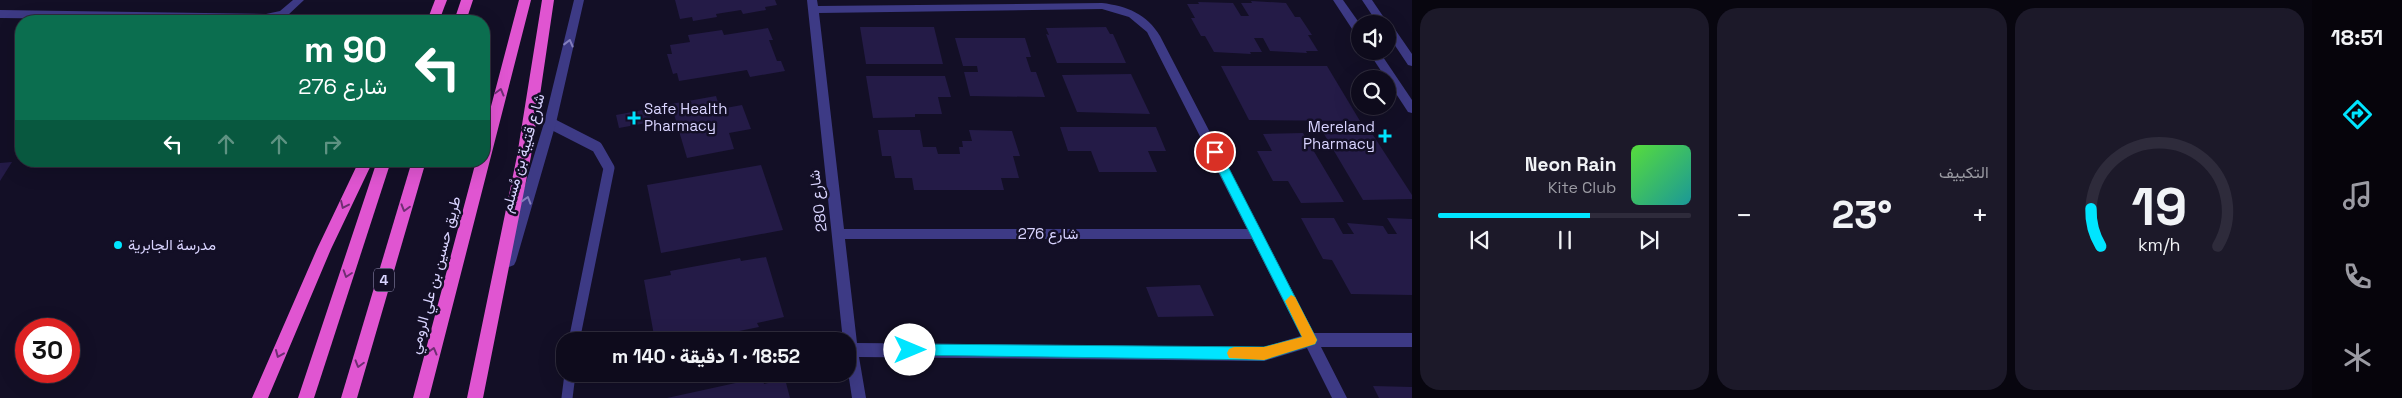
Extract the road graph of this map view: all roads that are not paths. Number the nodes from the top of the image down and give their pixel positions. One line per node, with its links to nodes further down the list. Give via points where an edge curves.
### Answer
1 (299, 0): 12 (street)
2 (441, 0): 13 (highway)
3 (467, 0): 14 (highway)
4 (524, 0): 22 (highway, one-way to 4)
5 (548, 0): 29 (highway, via 524,156)
6 (579, 0): 21 (street, شارع قتيبة بن مُسلم, one-way to 6)
7 (1338, 0): 16 (street)
8 (1367, 0): 15 (street)
9 (812, 5): 27 (street, شارع 280); 28 (street, via 1102,6 1131,14 1145,22 1155,36)
10 (0, 14): 11 (street)
11 (66, 15)
12 (279, 15)
13 (435, 15)
14 (462, 15)
15 (1378, 15)
16 (1351, 19)
17 (1396, 39): 19 (street)
18 (1379, 60): 20 (street)
19 (1412, 62)
20 (1412, 108)
21 (550, 123): 29 (street, شارع قتيبة بن مُسلم, one-way to 21); 30 (lane, via 597,147 609,168)
22 (490, 133)
23 (363, 167): 37 (highway, one-way to 37)
24 (382, 167): 38 (highway, one-way to 38)
25 (417, 167): 39 (highway, 4, one-way to 39)
26 (480, 167): 40 (highway, طريق حسين بن علي الرومي, one-way to 26)
27 (839, 234): 28 (street, شارع 276); 31 (street, شارع 280)
28 (1257, 234): 32 (street)
29 (493, 313): 41 (highway)
30 (576, 332)
31 (850, 332)
32 (1310, 340): 33 (street); 34 (street, via 1264,354); 44 (street)
33 (1412, 340)
34 (856, 350)
35 (856, 377): 43 (street, شارع 280)
36 (569, 382): 42 (lane)
37 (260, 398)
38 (306, 398)
39 (349, 398)
40 (421, 398)
41 (475, 398)
42 (567, 398)
43 (859, 398)
44 (1340, 398)

